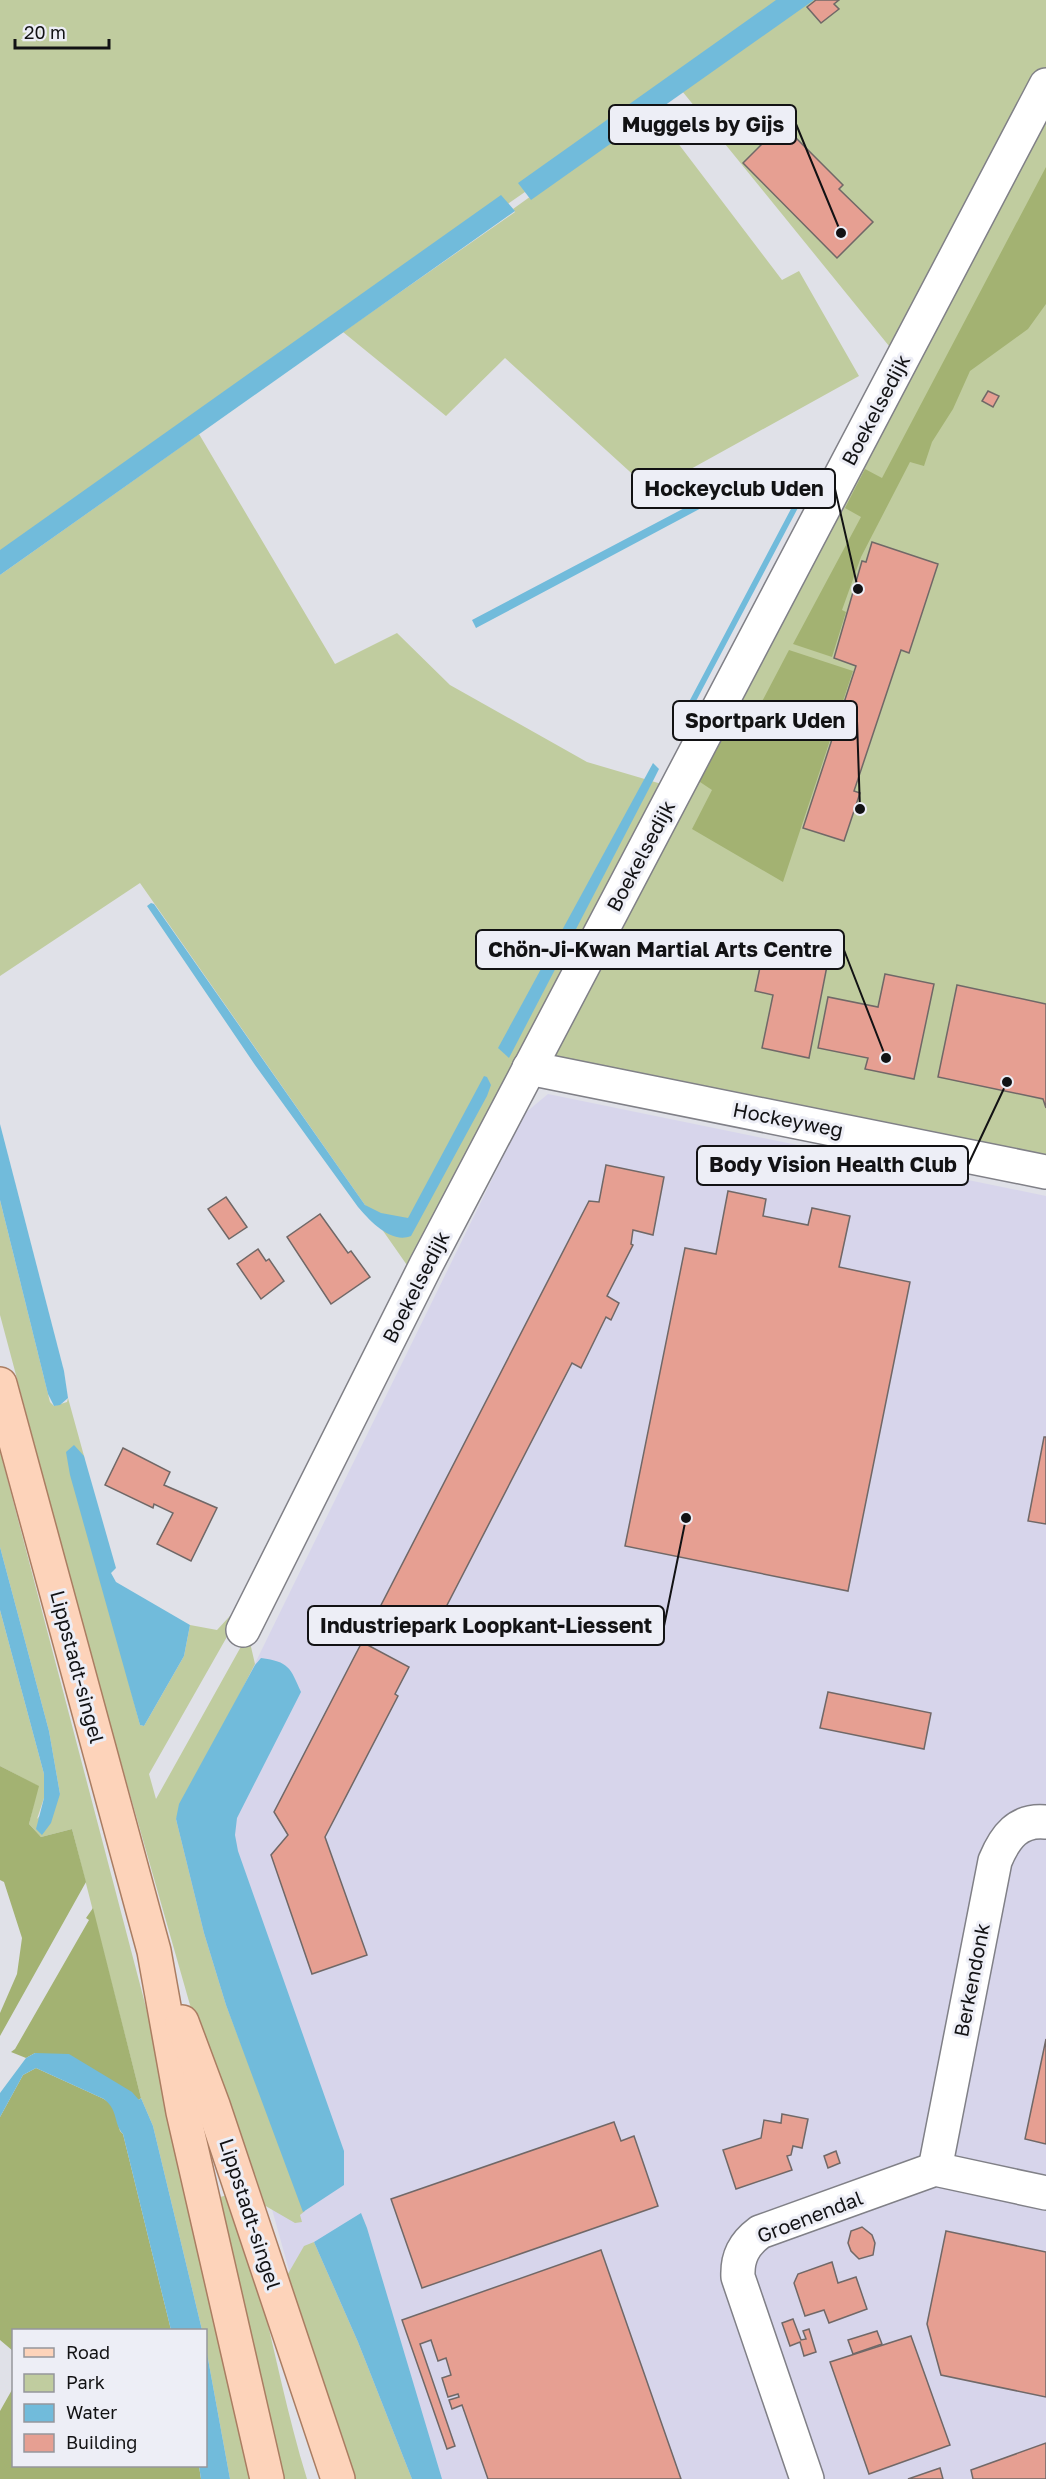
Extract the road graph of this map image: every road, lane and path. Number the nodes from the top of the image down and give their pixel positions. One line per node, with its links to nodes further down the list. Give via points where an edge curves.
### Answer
1 (1046, 85): 2 (street, Boekelsedijk)
2 (529, 1068): 3 (street, Hockeyweg); 5 (street, Boekelsedijk)
3 (1046, 1172)
4 (0, 1384): 7 (main road, Lippstadt-singel)
5 (243, 1630)
6 (1046, 1822): 8 (street, Berkendonk, via 1035,1821 1016,1828 1005,1838 995,1861)
7 (154, 1951): 10 (main road, Lippstadt-singel, via 183,2112); 11 (main road, Lippstadt-singel, via 213,2105)
8 (935, 2169): 9 (street); 12 (street, Groenendal, via 760,2232 742,2251 738,2277)
9 (1046, 2193)
10 (267, 2479)
11 (338, 2479)
12 (807, 2479)

